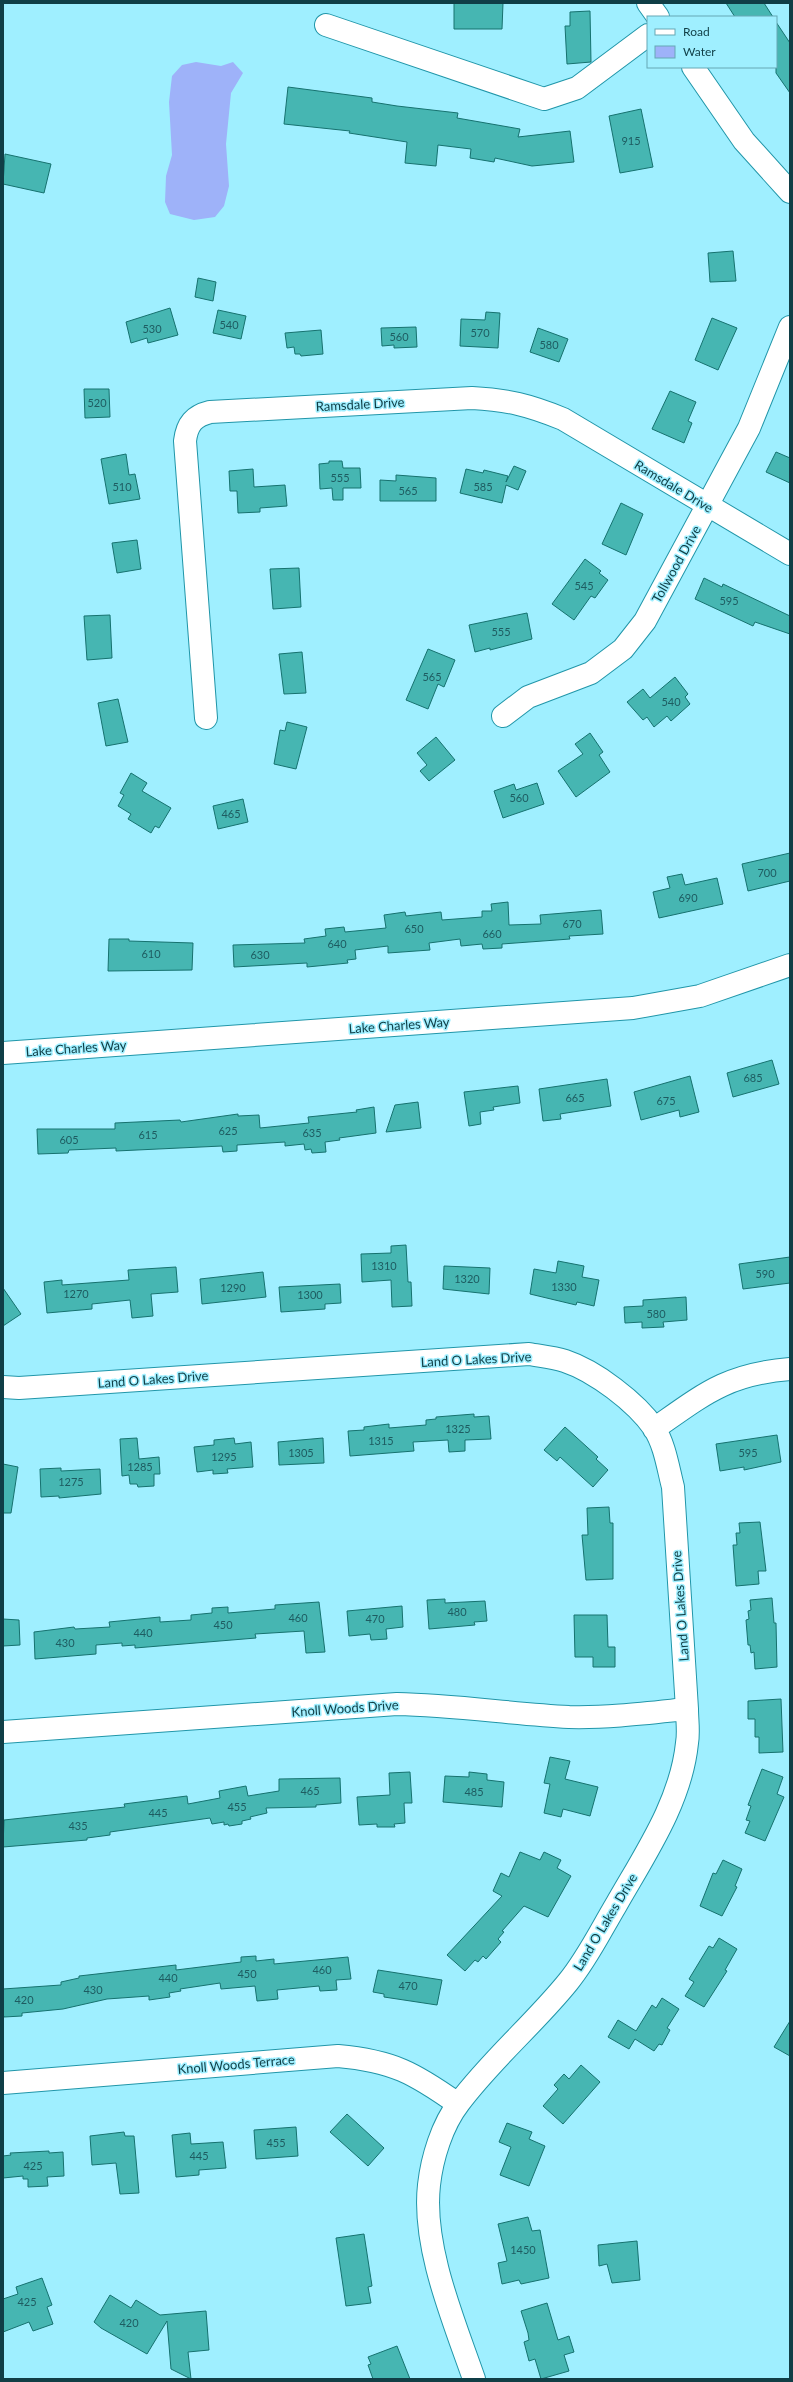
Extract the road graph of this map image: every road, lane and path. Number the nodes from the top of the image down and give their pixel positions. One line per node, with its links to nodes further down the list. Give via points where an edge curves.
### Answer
1 (326, 25): 2 (street, via 544,99 577,88)
2 (647, 36)
3 (694, 68): 4 (street, via 744,141)
4 (790, 192)
5 (790, 327): 6 (street, Tollwood Drive, via 749,428)
6 (708, 506): 7 (street, Ramsdale Drive); 8 (street, Tollwood Drive, via 644,621 623,649 591,673 528,697); 9 (street, Ramsdale Drive, via 563,419 534,407 506,400 472,398 210,412 199,415 190,422 185,441)
7 (790, 554)
8 (503, 716)
9 (206, 718)
10 (790, 965): 11 (street, Lake Charles Way, via 700,996 633,1008)
11 (3, 1054)
12 (790, 1369): 14 (street, via 763,1371 738,1377 714,1387)
13 (3, 1387): 14 (street, Land O Lakes Drive, via 35,1387 529,1354 565,1361 598,1376 626,1399)
14 (654, 1429): 15 (street, Land O Lakes Drive, via 666,1456 672,1487)
15 (687, 1709): 16 (street, Knoll Woods Drive, via 571,1717 442,1705 397,1704); 18 (street, Land O Lakes Drive, via 688,1742 682,1771 666,1816 639,1864 569,1981)
16 (3, 1732)
17 (3, 2083): 18 (street, Knoll Woods Terrace, via 338,2056 371,2059 402,2069 430,2084)
18 (458, 2104): 19 (street, Land O Lakes Drive, via 434,2158 429,2186 430,2214 435,2255 443,2288)
19 (474, 2379)

